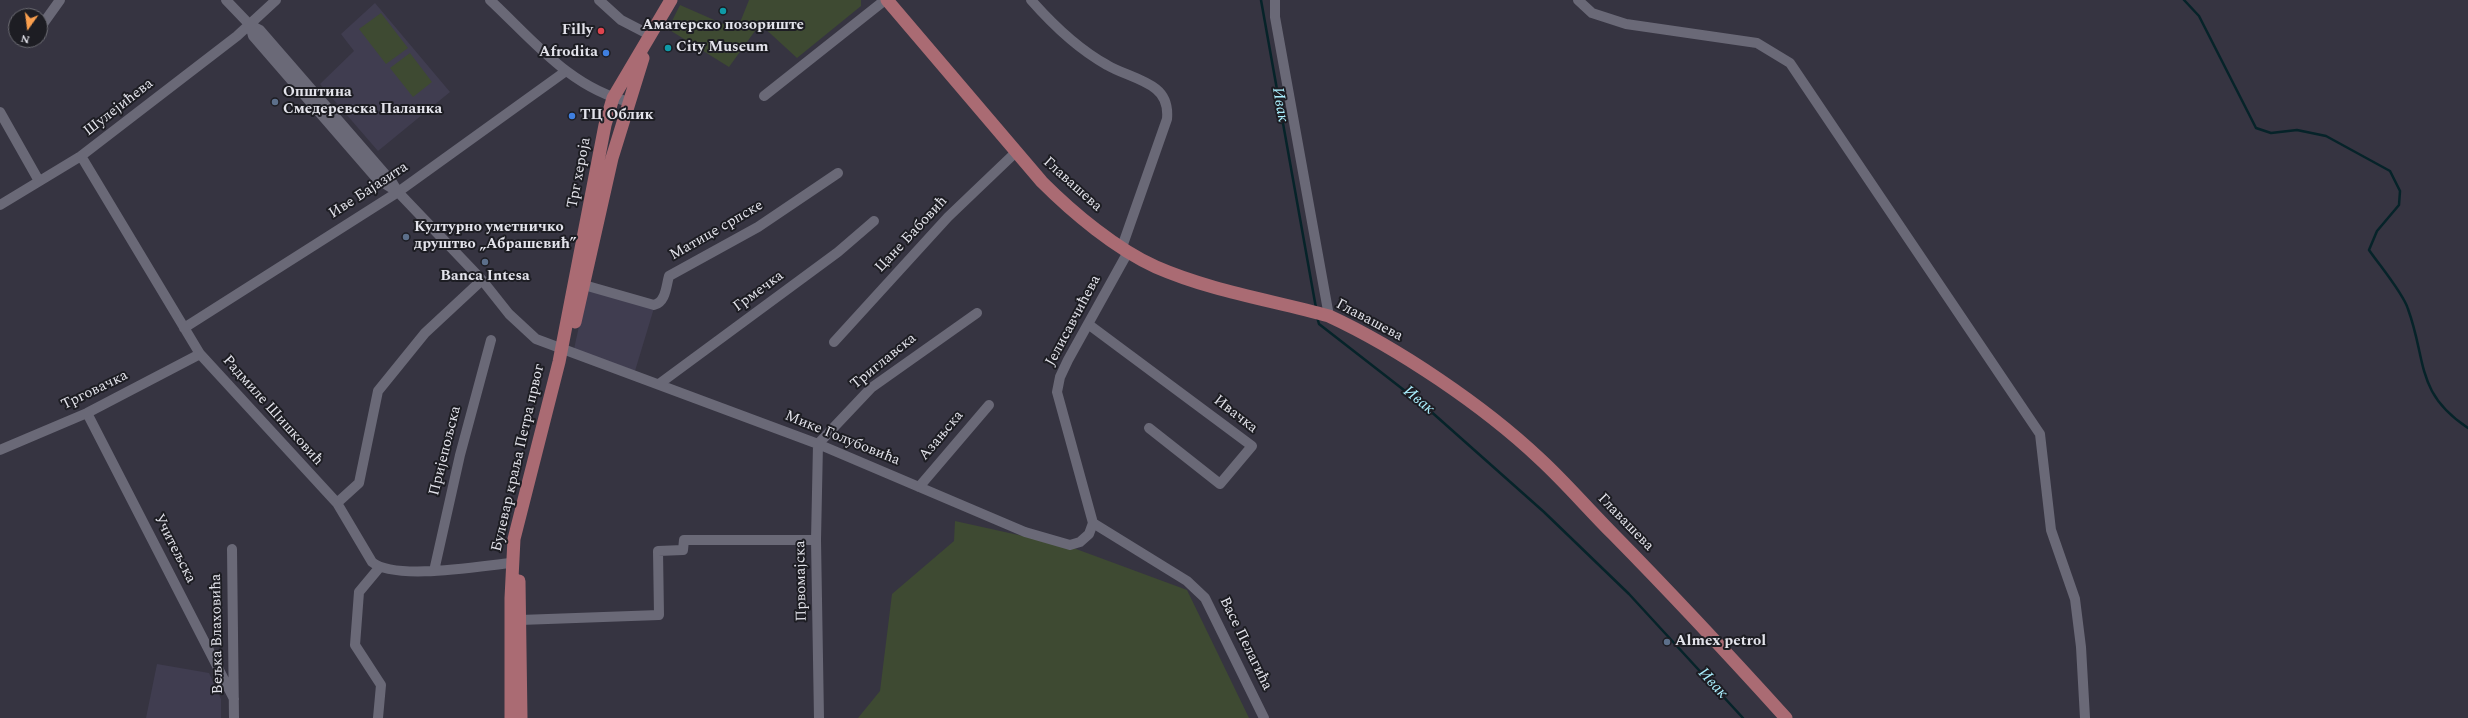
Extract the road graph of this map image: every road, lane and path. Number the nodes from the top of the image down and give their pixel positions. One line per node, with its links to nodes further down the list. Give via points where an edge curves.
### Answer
1 (60, 0): 11 (street)
2 (226, 0): 12 (street, Мике Голубовића)
3 (276, 0): 12 (street, Шулејићева)
4 (490, 0): 14 (street)
5 (600, 0): 13 (street, via 622,20)
6 (671, 0): 13 (main road, Трг хероја)
7 (886, 0): 15 (street); 19 (main road, Главашева)
8 (1031, 0): 26 (street, Јелисавчићева, via 1082,48 1107,66 1154,87 1163,96 1167,119)
9 (1275, 0): 30 (street, via 1275,17)
10 (1578, 0): 60 (street, via 1592,13 1626,24 1757,43 1790,63 2040,434 2051,530 2075,599)
11 (48, 17)
12 (250, 24): 20 (street, Шулејићева); 23 (street, Мике Голубовића, via 260,30)
13 (650, 35): 16 (main road, Трг хероја); 17 (main road, Трг хероја)
14 (566, 71): 16 (street, via 592,89); 23 (street, Иве Бајазита)
15 (764, 96)
16 (613, 98): 17 (street); 28 (main road, Трг хероја, via 605,126)
17 (630, 102): 28 (main road, Трг хероја)
18 (0, 112): 22 (street)
19 (1015, 153): 26 (main road, Главашева, via 1058,198); 34 (street, Цане Бабовић, via 948,217)
20 (81, 156): 22 (street, Шулејићева); 32 (street, Радмиле Шишковић)
21 (838, 173): 28 (street, Матице српске, via 758,226 669,276 664,296 658,304)
22 (40, 181): 24 (street, Шулејићева)
23 (398, 192): 27 (street, Мике Голубовића); 32 (street, Иве Бајазита)
24 (0, 205)
25 (874, 221): 37 (street, Грмечка, via 838,252)
26 (1125, 250): 30 (main road, Главашева, via 1155,266 1191,280); 31 (street, Јелисавчићева)
27 (482, 280): 35 (street, Мике Голубовића, via 524,330 539,341); 44 (street, via 425,333 378,391 358,483)
28 (578, 284): 35 (main road, Трг хероја)
29 (977, 313): 41 (street, Триглавска, via 871,388)
30 (1325, 315): 59 (main road, Главашева, via 1375,340 1431,376 1485,413 1527,447 1678,601)
31 (1088, 324): 40 (street, Ивачка, via 1252,446 1220,484); 45 (street, Јелисавчићева, via 1060,377 1057,392)
32 (184, 328): 36 (street, Радмиле Шишковић)
33 (491, 340): 50 (street, Пријепољска, via 460,455)
34 (834, 342)
35 (565, 351): 37 (street, Мике Голубовића); 48 (main road, Булевар краља Петра првог, via 517,525); 51 (main road, Булевар краља Петра првог, via 521,541)
36 (200, 354): 39 (street, Трговачка); 44 (street, Радмиле Шишковић)
37 (660, 384): 41 (street, Мике Голубовића)
38 (988, 405): 43 (street, Азањска)
39 (87, 413): 42 (street, Трговачка); 52 (street, Учитељска)
40 (1149, 428)
41 (818, 444): 43 (street, Мике Голубовића); 46 (street, Првомајска)
42 (0, 450)
43 (919, 487): 45 (street, Мике Голубовића, via 1025,532 1070,545 1080,542 1089,534)
44 (337, 503): 49 (street, Радмиле Шишковић, via 372,562)
45 (1093, 523): 58 (street, Васе Пелагића, via 1187,581 1205,598)
46 (816, 540): 51 (street, via 684,540 683,550 658,550 659,615); 57 (street, Првомајска)
47 (232, 549): 52 (street, Вељка Влаховића)
48 (511, 563): 50 (street); 55 (main road, Булевар краља Петра првог)
49 (380, 568): 50 (street, via 390,571); 54 (street, via 359,592 355,645 381,685)
50 (434, 571)
51 (520, 620): 56 (main road, Булевар краља Петра првог)
52 (234, 699): 53 (street, Вељка Влаховића)
53 (234, 718)
54 (378, 718)
55 (511, 718)
56 (521, 718)
57 (819, 718)
58 (1264, 718)
59 (1786, 718)
60 (2085, 718)

